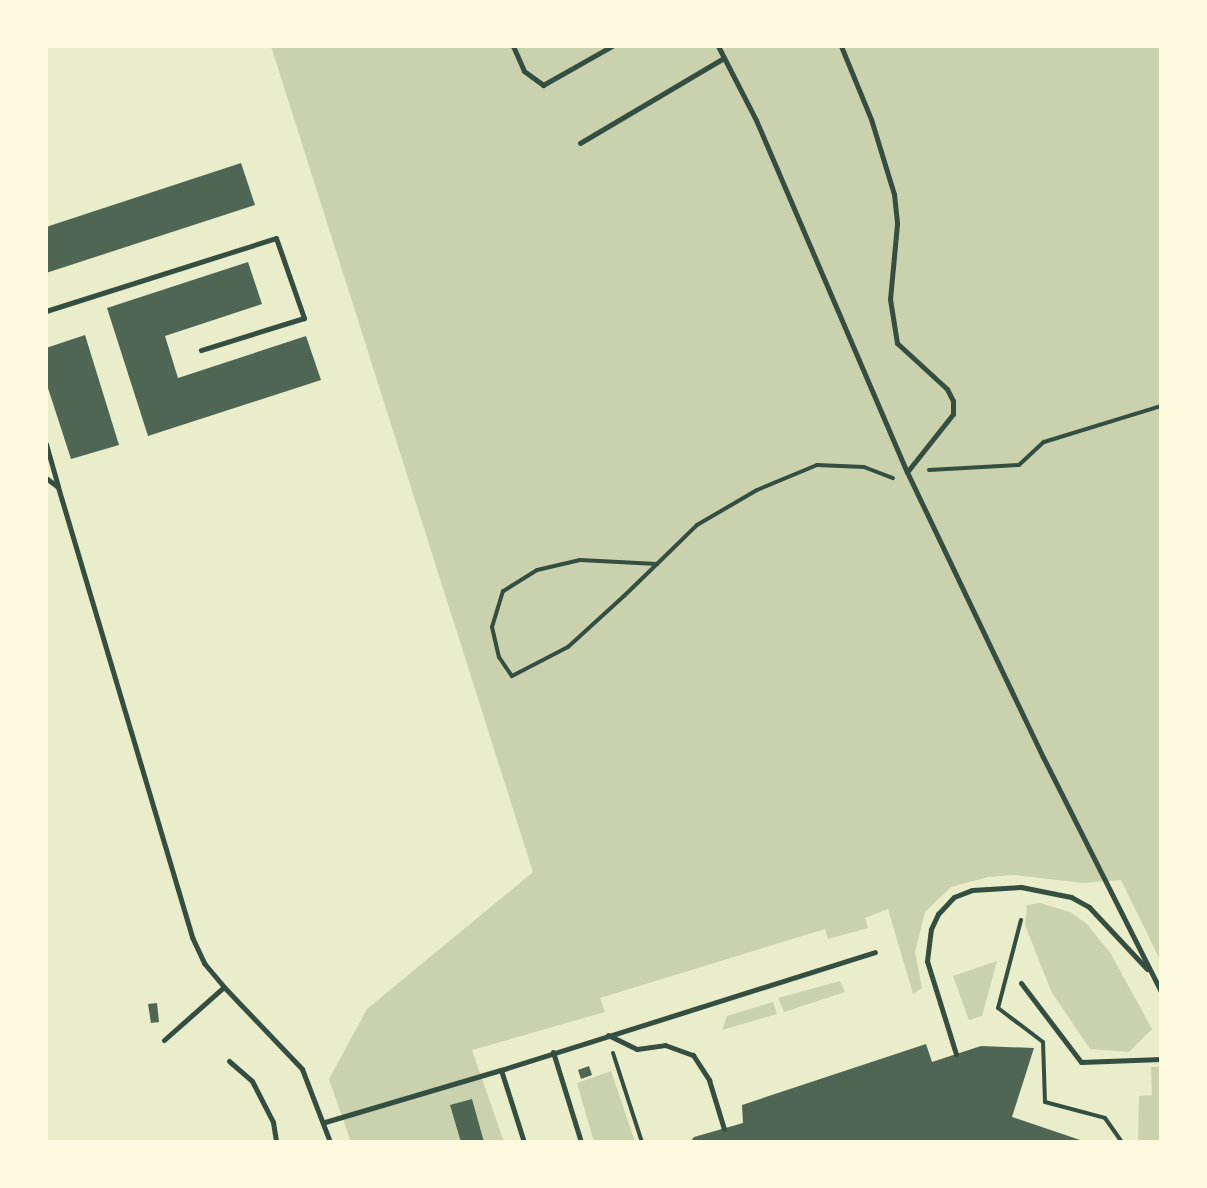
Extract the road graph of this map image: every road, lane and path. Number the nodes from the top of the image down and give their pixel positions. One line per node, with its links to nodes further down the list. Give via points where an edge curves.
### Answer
1 (513, 46): 2 (lane, via 524,71 543,85)
2 (612, 46)
3 (718, 46): 5 (lane)
4 (841, 46): 11 (lane, via 894,194 897,224 890,299 897,343 947,389 953,401 953,414)
5 (724, 58): 6 (lane); 11 (lane, via 756,120)
6 (580, 143)
7 (46, 311): 8 (lane, via 276,238 304,318)
8 (201, 350)
9 (1161, 406): 11 (path, via 1044,442 1019,465)
10 (46, 444): 14 (lane)
11 (907, 472): 13 (lane)
12 (46, 478): 14 (lane)
13 (914, 486): 15 (path, via 864,467 817,465 757,490 697,525); 18 (lane)
14 (58, 487): 20 (lane, via 181,911 204,963)
15 (657, 564): 15 (path, via 568,647 512,676 499,657 492,627 503,591 537,570 580,560)
16 (1021, 920): 36 (path, via 998,1008 1043,1042 1045,1102 1105,1118)
17 (875, 952): 22 (lane)
18 (1153, 976): 21 (lane); 25 (lane, via 1089,907 1071,897 1021,887 972,890 954,897 931,929 927,961)
19 (1021, 983): 26 (lane, via 1081,1062)
20 (224, 987): 23 (lane); 29 (lane, via 302,1069)
21 (1161, 992)
22 (607, 1035): 24 (lane); 30 (lane, via 637,1049 665,1045 693,1055 709,1080); 35 (path)
23 (164, 1040)
24 (553, 1052): 28 (lane); 34 (lane)
25 (956, 1054)
26 (1161, 1059)
27 (229, 1061): 31 (lane, via 252,1081 273,1122)
28 (501, 1070): 29 (lane); 33 (lane)
29 (325, 1122): 32 (lane)
30 (724, 1129)
31 (276, 1142)
32 (330, 1142)
33 (524, 1142)
34 (581, 1142)
35 (642, 1142)
36 (1122, 1142)

